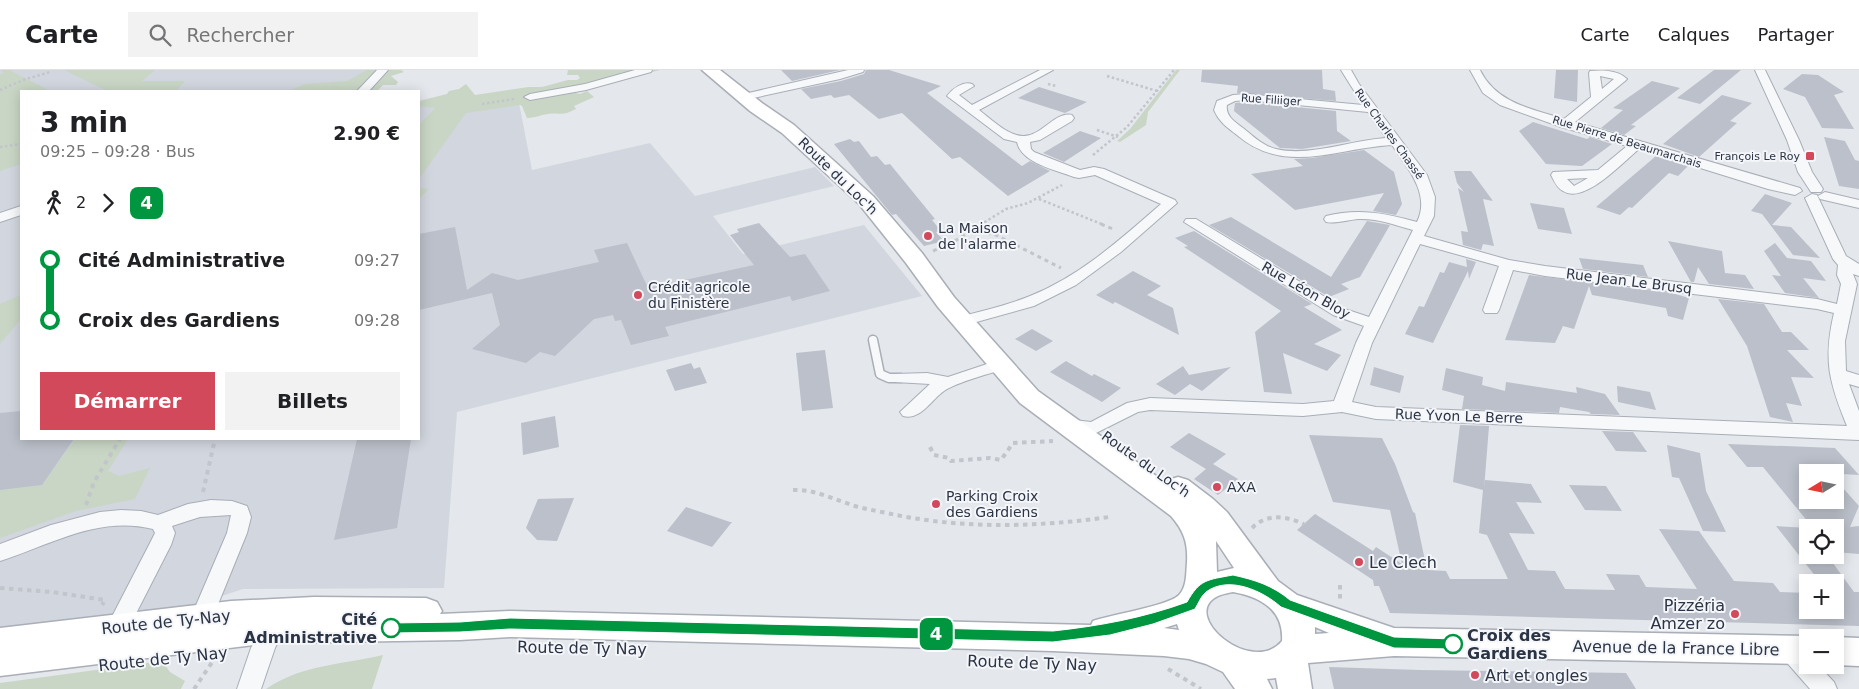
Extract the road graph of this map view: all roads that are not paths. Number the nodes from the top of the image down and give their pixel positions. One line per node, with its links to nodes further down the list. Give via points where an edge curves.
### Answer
1 (383, 70): 11 (street)
2 (646, 70): 13 (street, via 586,87)
3 (710, 70): 12 (main road, Route du Loc'h)
4 (719, 70): 12 (main road, Route du Loc'h)
5 (859, 70): 12 (street)
6 (1048, 70): 16 (street)
7 (1346, 70): 15 (street, Rue Charles Chassé)
8 (1474, 70): 18 (street, Rue Pierre de Beaumarchais, via 1484,89 1498,100)
9 (1760, 70): 22 (street, via 1794,140)
10 (968, 86): 16 (street, via 953,96)
11 (364, 90)
12 (750, 96): 37 (main road, Route du Loc'h, via 771,106 788,129 866,200)
13 (530, 97)
14 (1597, 98): 18 (street)
15 (1371, 109): 20 (street, Rue Charles Chassé); 20 (street, Rue Filiiger, via 1246,97 1228,99 1221,103 1220,110 1228,122 1250,140 1279,153)
16 (971, 110): 19 (street, via 1008,136)
17 (1068, 118): 19 (street, via 1036,138)
18 (1565, 124): 21 (street, Rue Pierre de Beaumarchais)
19 (1023, 140): 37 (street, via 1025,150 1030,154 1074,172 1099,172 1164,208 1112,253 1039,298)
20 (1394, 141): 31 (street, Rue Charles Chassé, via 1426,188 1429,206)
21 (1636, 145): 23 (street); 24 (street, Rue Pierre de Beaumarchais, via 1773,186)
22 (1805, 172): 24 (street, via 1794,176); 25 (street)
23 (1601, 174)
24 (1797, 189): 25 (street, Rue Pierre de Beaumarchais, via 1801,195)
25 (1818, 195): 26 (street, Rue Pierre de Beaumarchais); 33 (street, via 1840,259)
26 (1859, 204)
27 (20, 210): 28 (street)
28 (0, 218)
29 (1332, 219): 31 (street, via 1370,214)
30 (1191, 222): 38 (street, Rue Léon Bloy, via 1334,309)
31 (1419, 233): 32 (street, Rue Jean Le Brusq); 38 (street, Rue Charles Chassé)
32 (1507, 264): 35 (street); 36 (street, Rue Jean Le Brusq)
33 (1853, 267): 34 (street, via 1845,275)
34 (1854, 282): 36 (street)
35 (1491, 310)
36 (1844, 310): 41 (street, via 1836,349)
37 (962, 321): 40 (main road, Route du Loc'h)
38 (1373, 324): 45 (street)
39 (873, 340): 42 (lane, via 880,374)
40 (1002, 364): 44 (street); 47 (main road, Route du Loc'h, via 1029,397); 48 (main road, Route du Loc'h)
41 (1839, 375): 43 (street); 49 (street)
42 (901, 378): 44 (street)
43 (1859, 381)
44 (947, 382): 46 (street, via 929,393)
45 (1342, 406): 48 (street, Rue Yvon Le Berre, via 1303,410 1144,404); 49 (street, Rue Yvon Le Berre, via 1376,413)
46 (909, 412)
47 (1066, 425): 48 (street); 53 (main road, Route du Loc'h, via 1192,519 1202,540)
48 (1094, 428): 52 (main road, Route du Loc'h, via 1210,512)
49 (1859, 434)
50 (160, 523): 51 (street, via 124,517 102,520 54,532); 56 (street, via 198,510 220,507 240,511 237,533); 57 (street, via 165,533 163,539)
51 (0, 553)
52 (1276, 597): 53 (main road, via 1250,583 1233,580 1217,582); 60 (main road, Avenue de la France Libre); 64 (main road, via 1294,616 1298,628 1298,641)
53 (1196, 598): 58 (main road, Route de Ty Nay, via 1153,619 1124,627); 65 (main road, via 1192,624 1199,638)
54 (277, 621): 55 (main road, Route de Ty-Nay, via 460,627); 56 (main road, Route de Ty-Nay); 68 (street)
55 (510, 624): 58 (main road, Route de Ty Nay)
56 (197, 628): 57 (main road, Route de Ty-Nay)
57 (107, 629): 59 (main road, Route de Ty-Nay); 66 (main road, Route de Ty-Nay)
58 (1053, 637): 65 (main road, Route de Ty Nay, via 1164,642 1189,645)
59 (0, 642)
60 (1394, 642): 61 (main road, Avenue de la France Libre); 64 (main road, Avenue de la France Libre, via 1321,647)
61 (1799, 650)
62 (1844, 651): 63 (main road)
63 (1859, 652)
64 (1291, 654): 65 (main road, via 1279,663 1266,666 1250,666); 70 (main road)
65 (1223, 657): 69 (main road)
66 (0, 662)
67 (1815, 674): 71 (street)
68 (249, 689)
69 (1255, 689)
70 (1295, 689)
71 (1825, 689)

